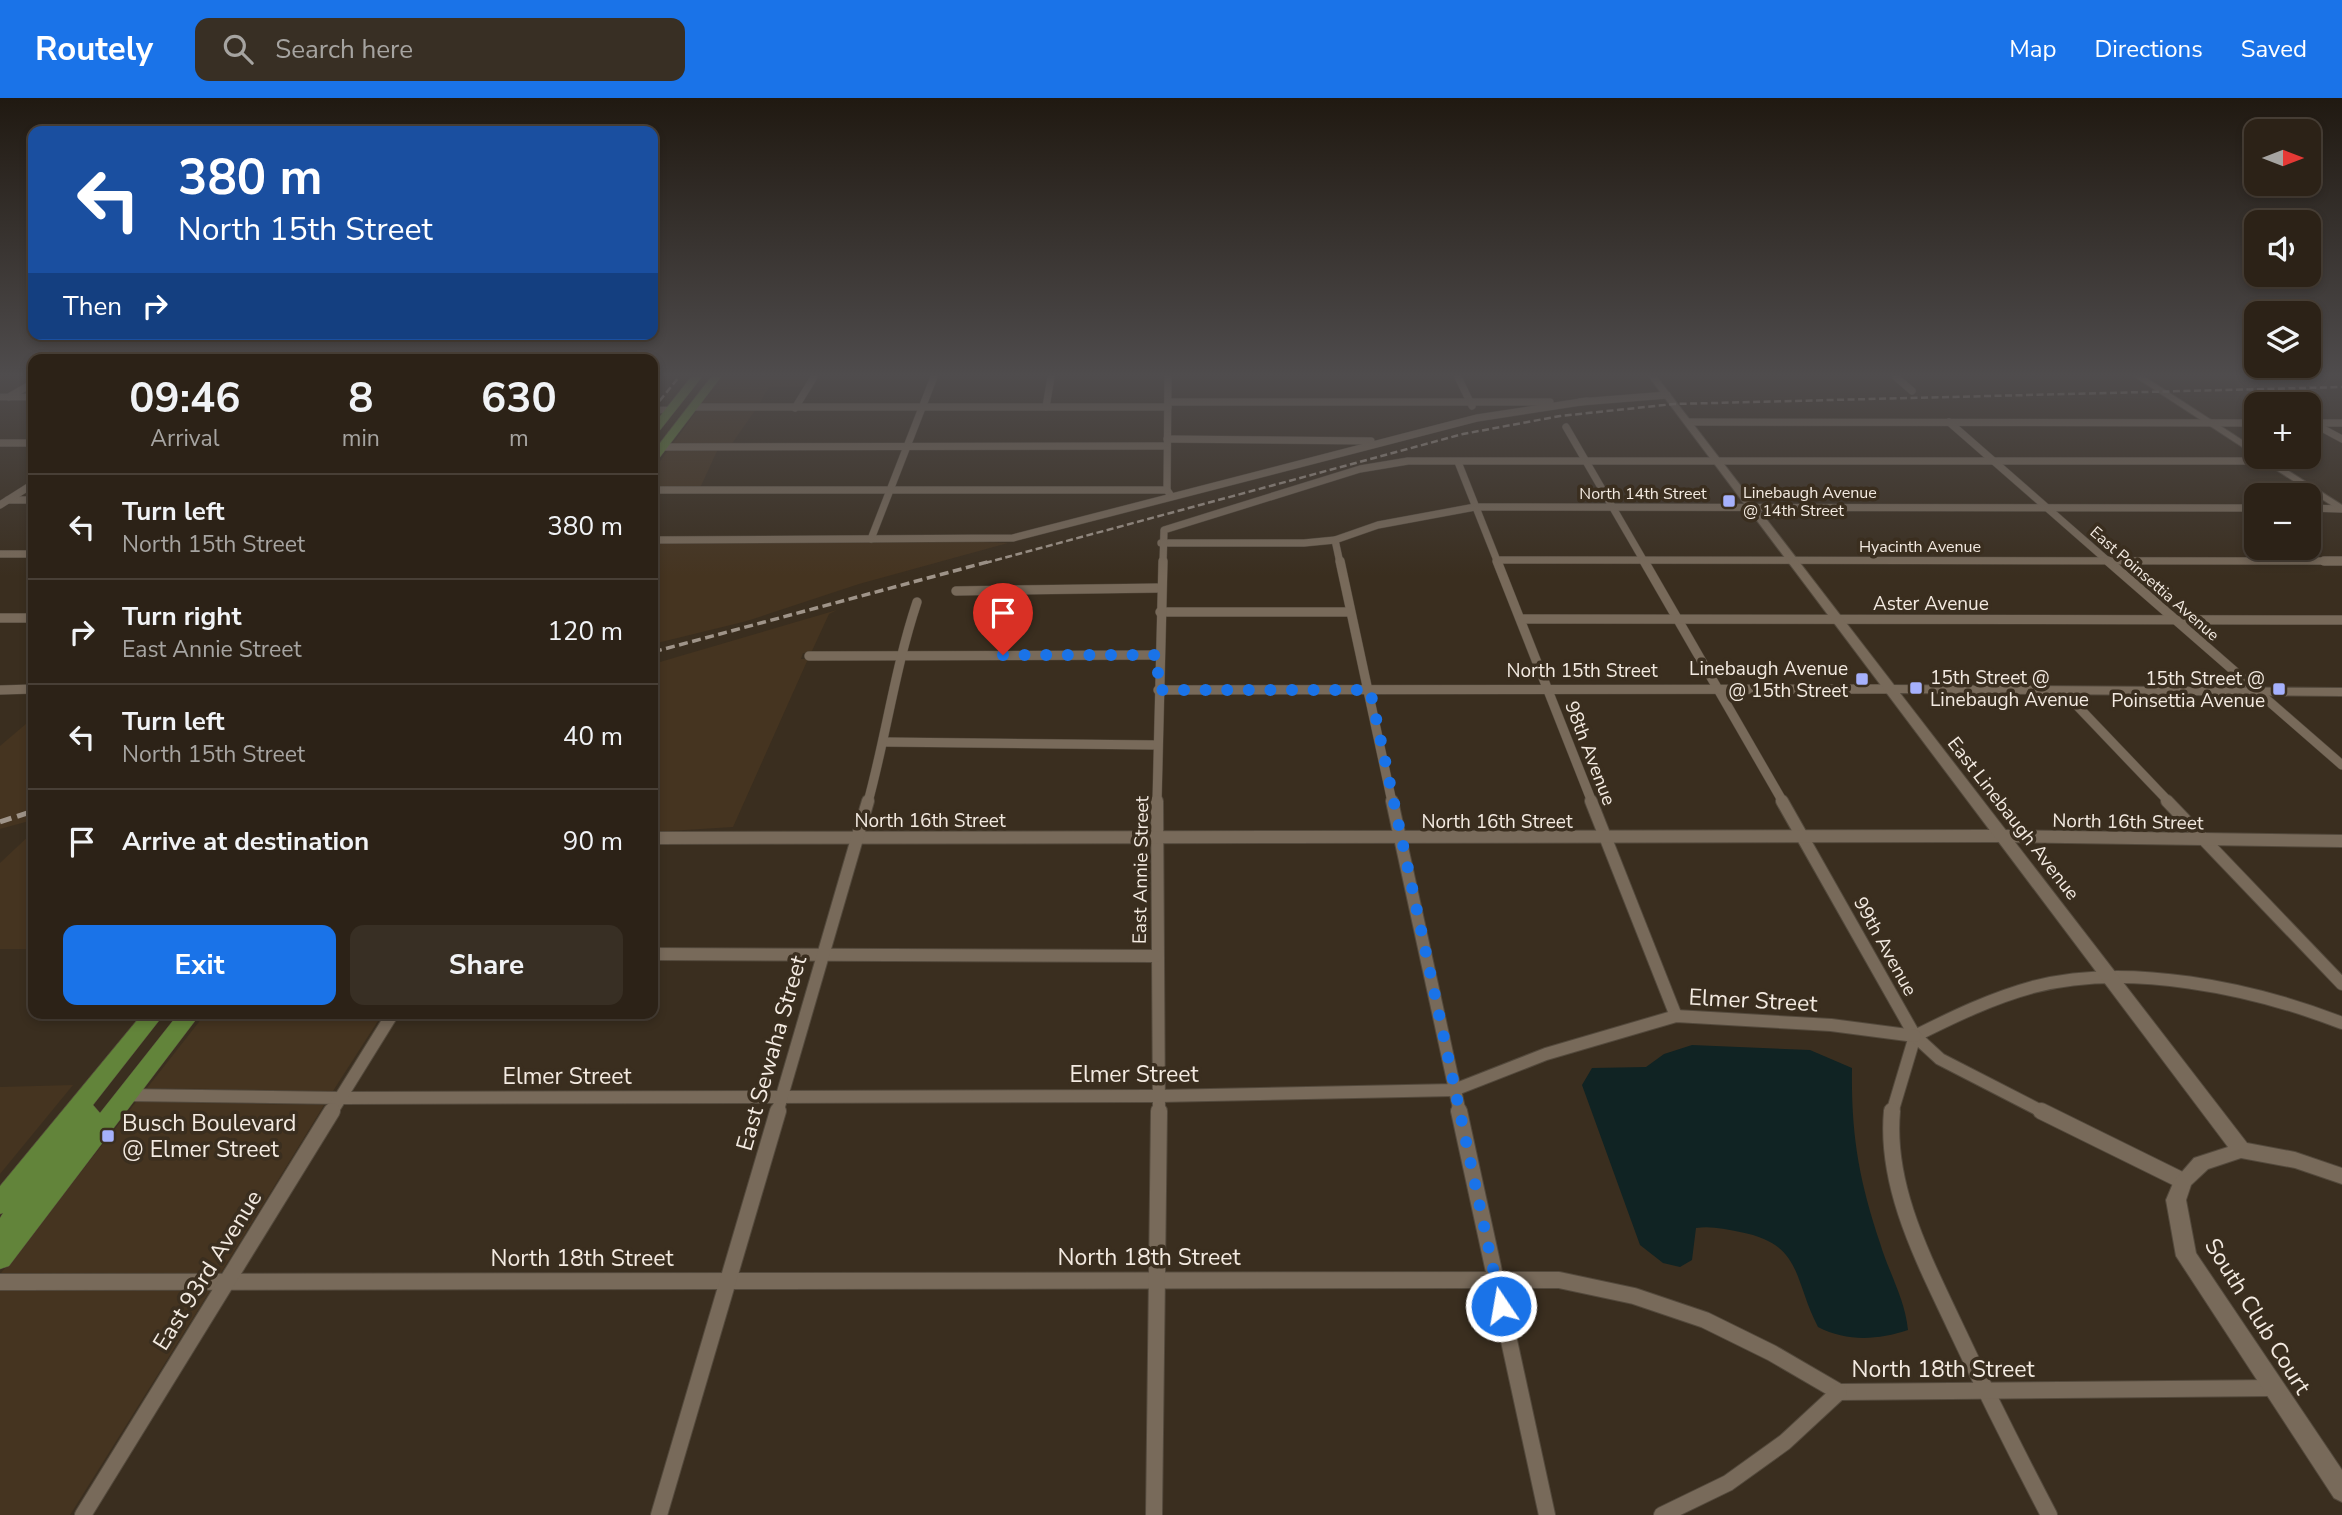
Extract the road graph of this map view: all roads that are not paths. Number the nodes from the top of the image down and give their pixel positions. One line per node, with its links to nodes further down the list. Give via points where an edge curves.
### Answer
1 (658, 443): 10 (main road)
2 (665, 443): 10 (main road)
3 (908, 443): 11 (street)
4 (1108, 443): 11 (street)
5 (1167, 443): 22 (street)
6 (1375, 443): 22 (street)
7 (1575, 443): 16 (street, 99th Avenue)
8 (1704, 443): 17 (street, East Linebaugh Avenue)
9 (1973, 443): 14 (street, East Poinsettia Avenue)
10 (662, 447): 11 (street); 12 (main road)
11 (907, 447): 21 (street)
12 (658, 452)
13 (2244, 459): 14 (street)
14 (1993, 461): 17 (street); 29 (street, East Poinsettia Avenue)
15 (1458, 462): 16 (street); 26 (street, 98th Avenue); 36 (street, via 1408,461 1360,469 1164,530)
16 (1587, 462): 17 (street); 28 (street, 99th Avenue)
17 (1719, 462): 27 (street, East Linebaugh Avenue)
18 (2280, 469): 32 (street)
19 (28, 487): 23 (street)
20 (658, 490): 21 (street)
21 (890, 490): 22 (street); 33 (street)
22 (1169, 494): 33 (street, via 1029,536)
23 (8, 500): 24 (street); 25 (street)
24 (28, 500)
25 (0, 505)
26 (1475, 507): 28 (street, North 14th Street); 35 (street, North 14th Street, via 1378,526); 39 (street, 98th Avenue)
27 (1753, 507): 28 (street, North 14th Street); 29 (street, North 14th Street); 41 (street, East Linebaugh Avenue)
28 (1614, 508): 40 (street, 99th Avenue)
29 (2047, 508): 30 (street, North 14th Street); 42 (street, East Poinsettia Avenue)
30 (2244, 508)
31 (2321, 509): 32 (street)
32 (2342, 509)
33 (871, 539): 34 (street)
34 (658, 540)
35 (1335, 540): 36 (street, North 14th Street); 48 (street)
36 (1161, 543): 44 (street, East Annie Street)
37 (0, 554): 38 (street)
38 (28, 554)
39 (1497, 560): 40 (street, Hyacinth Avenue); 51 (street, 98th Avenue)
40 (1644, 560): 41 (street, Hyacinth Avenue); 52 (street, 99th Avenue)
41 (1791, 560): 42 (street, Hyacinth Avenue); 53 (street, East Linebaugh Avenue)
42 (2107, 560): 43 (street, Hyacinth Avenue); 54 (street, East Poinsettia Avenue)
43 (2342, 561)
44 (1161, 588): 45 (street); 47 (street, East Annie Street)
45 (956, 591)
46 (917, 602): 56 (street, East Sewaha Street)
47 (1160, 611): 48 (street); 57 (street, East Annie Street)
48 (1350, 612): 63 (street)
49 (0, 618): 50 (street)
50 (28, 618)
51 (1521, 619): 52 (street, Aster Avenue); 60 (street, 98th Avenue)
52 (1678, 619): 53 (street, Aster Avenue); 64 (street, 99th Avenue)
53 (1837, 620): 54 (street, Aster Avenue); 61 (street, East Linebaugh Avenue)
54 (2175, 620): 55 (street, Aster Avenue); 67 (street, East Poinsettia Avenue)
55 (2342, 620)
56 (900, 655): 57 (street); 58 (street); 69 (street, East Sewaha Street)
57 (1158, 655): 62 (street, East Annie Street)
58 (809, 656)
59 (28, 689): 65 (street)
60 (1547, 689): 63 (street, North 15th Street); 64 (street, North 15th Street); 77 (street, 98th Avenue)
61 (1890, 689): 64 (street, North 15th Street); 66 (street, North 15th Street); 72 (street, East Linebaugh Avenue)
62 (1158, 690): 63 (street, North 15th Street); 70 (street, East Annie Street)
63 (1370, 690): 76 (street)
64 (1719, 690): 78 (street, 99th Avenue)
65 (1, 691)
66 (2064, 692): 67 (street, North 15th Street); 79 (street)
67 (2257, 692): 68 (street, North 15th Street); 71 (street, East Poinsettia Avenue)
68 (2342, 692)
69 (884, 742): 70 (street); 73 (street, East Sewaha Street)
70 (1157, 745): 75 (street, East Annie Street)
71 (2342, 765)
72 (2003, 836): 78 (street, North 16th Street); 79 (street, North 16th Street); 84 (street, East Linebaugh Avenue)
73 (858, 837): 74 (street, North 16th Street); 75 (street, North 16th Street); 81 (street, East Sewaha Street)
74 (658, 838)
75 (1159, 838): 76 (street, North 16th Street); 83 (street, East Annie Street)
76 (1401, 838): 77 (street, North 16th Street); 92 (street)
77 (1605, 838): 78 (street, North 16th Street); 86 (street, 98th Avenue)
78 (1804, 838): 91 (street, 99th Avenue)
79 (2204, 839): 80 (street, North 16th Street); 85 (street)
80 (2342, 841)
81 (822, 953): 82 (street); 83 (street); 94 (street, East Sewaha Street)
82 (658, 954)
83 (1156, 956): 95 (street, East Annie Street)
84 (2111, 975): 90 (street, via 2180,981); 91 (street, via 2060,980 2004,994); 98 (street, East Linebaugh Avenue)
85 (2342, 984)
86 (1676, 1016): 91 (street, Elmer Street, via 1831,1025); 92 (street, Elmer Street, via 1546,1054)
87 (150, 1019): 97 (main road)
88 (186, 1019): 93 (main road)
89 (389, 1019): 96 (street, East 93rd Avenue)
90 (2342, 1023)
91 (1915, 1036): 100 (street, 99th Avenue, via 1940,1059 1980,1081); 111 (street, via 1891,1123 1897,1175 1916,1239)
92 (1454, 1090): 95 (street, Elmer Street); 106 (street)
93 (127, 1095): 96 (street, Elmer Street); 103 (main road)
94 (781, 1096): 95 (street, Elmer Street); 96 (street, Elmer Street); 105 (street, East Sewaha Street)
95 (1159, 1096): 104 (street, East Annie Street)
96 (340, 1098): 108 (street, East 93rd Avenue)
97 (78, 1109): 101 (main road); 102 (main road, via 90,1117 85,1129)
98 (2241, 1150): 99 (street, via 2295,1160); 100 (street, via 2201,1163)
99 (2342, 1177)
100 (2183, 1181): 109 (street, South Club Court, via 2176,1200 2186,1256)
101 (0, 1204)
102 (0, 1241)
103 (0, 1258)
104 (1157, 1279): 105 (street, North 18th Street); 106 (street, North 18th Street); 115 (street, East Annie Street)
105 (728, 1280): 108 (street, North 18th Street); 114 (street, East Sewaha Street)
106 (1495, 1280): 110 (street, North 18th Street, via 1559,1280 1610,1287 1690,1312 1783,1357); 116 (street)
107 (0, 1282): 108 (street, North 18th Street)
108 (226, 1282): 113 (street, East 93rd Avenue)
109 (2274, 1388): 111 (street, North 18th Street); 112 (street, South Club Court)
110 (1839, 1392): 111 (street, North 18th Street); 117 (street, via 1785,1442 1728,1483)
111 (1984, 1392): 118 (street)
112 (2342, 1490)
113 (83, 1515)
114 (659, 1515)
115 (1154, 1515)
116 (1548, 1515)
117 (1661, 1515)
118 (2049, 1515)

